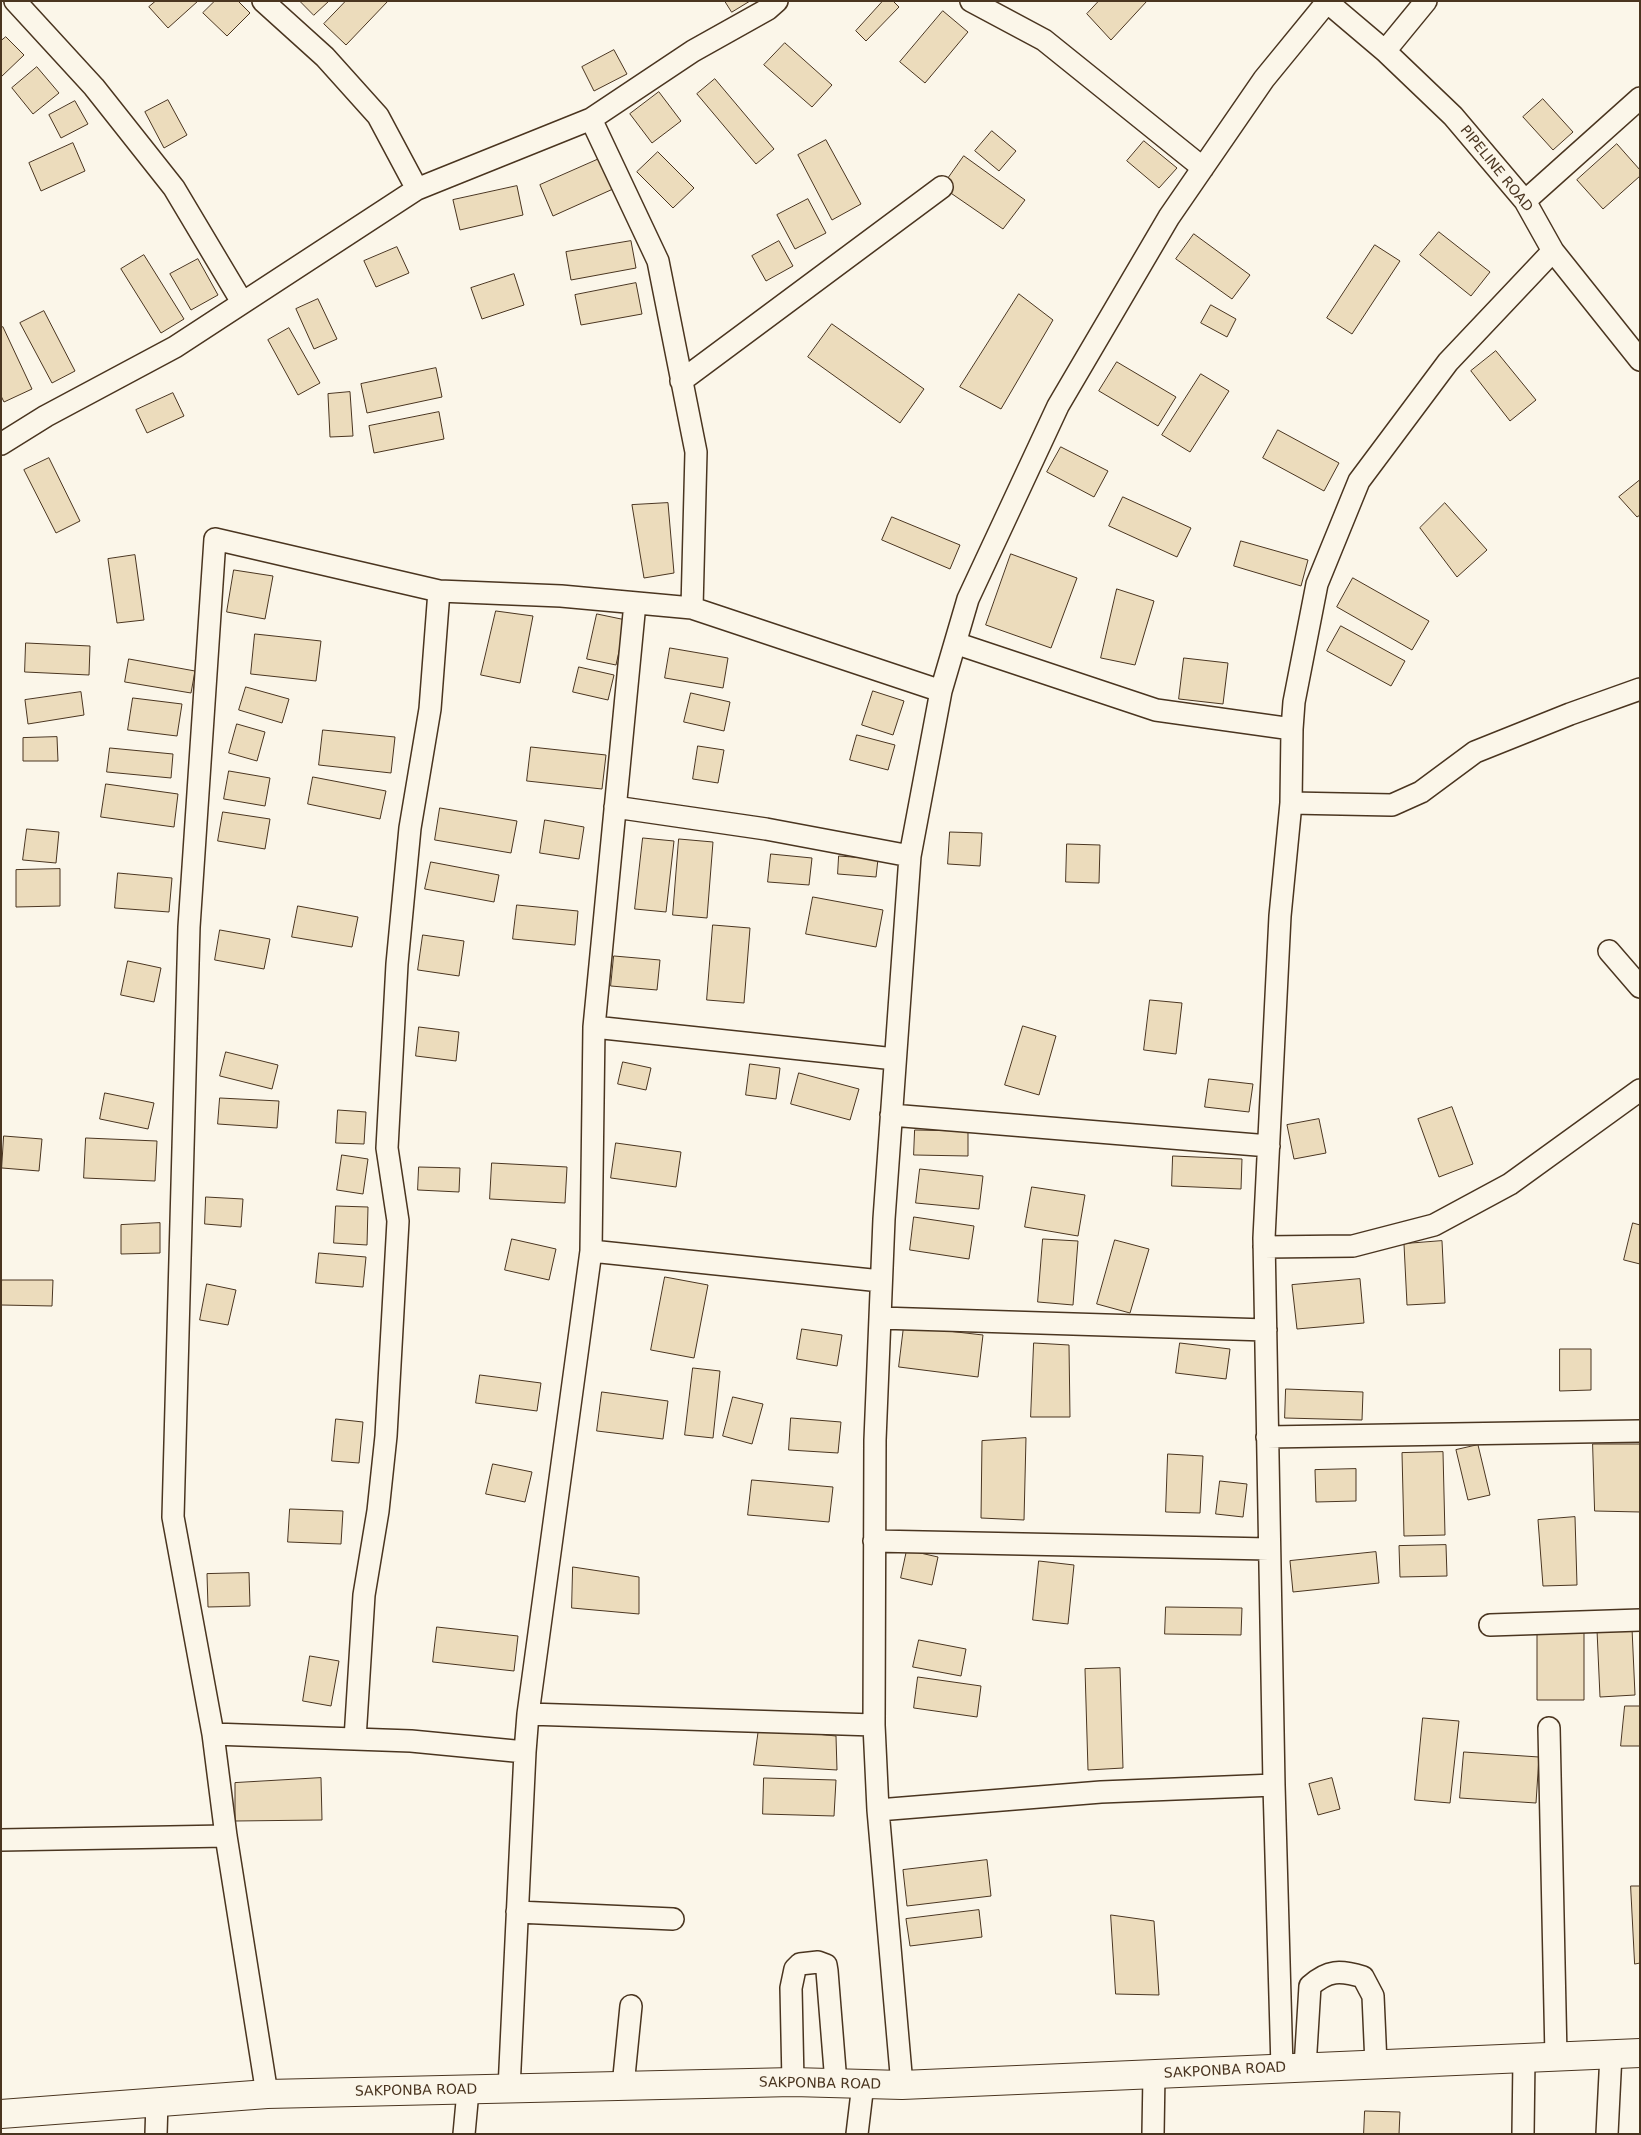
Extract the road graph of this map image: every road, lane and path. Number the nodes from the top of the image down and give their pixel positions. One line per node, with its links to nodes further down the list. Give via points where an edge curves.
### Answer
1 (15, 1): 15 (street, via 94,87 174,188)
2 (263, 1): 12 (street, via 325,57 378,116)
3 (777, 1): 9 (street, via 693,51)
4 (971, 1): 10 (street, via 1044,40)
5 (1426, 1): 7 (street)
6 (1327, 2): 7 (street, PIPELINE ROAD); 10 (street, via 1264,79)
7 (1385, 50): 13 (street, PIPELINE ROAD, via 1453,116)
8 (1640, 98): 13 (street)
9 (591, 119): 12 (street); 17 (street, via 658,261)
10 (1203, 168): 22 (street, via 1169,217 1058,406 968,599)
11 (942, 187): 17 (street)
12 (417, 189): 15 (street)
13 (1525, 200): 14 (street, PIPELINE ROAD)
14 (1553, 251): 16 (street, PIPELINE ROAD); 25 (street, via 1448,362 1359,481 1317,584 1294,702)
15 (242, 302): 18 (street, via 175,347 46,416)
16 (1640, 360)
17 (682, 381): 21 (street, via 696,452)
18 (1, 444)
19 (439, 591): 20 (street); 50 (street, via 215,539 189,927 173,1517); 51 (street, via 430,709 410,828 397,964 387,1148 398,1221 386,1436 364,1596)
20 (634, 602): 21 (street); 27 (street)
21 (692, 608): 24 (street)
22 (955, 643): 24 (street); 25 (street, via 1156,710)
23 (1640, 689): 26 (street, via 1475,752 1421,792 1392,805)
24 (941, 691): 28 (street)
25 (1292, 729): 26 (street)
26 (1291, 803): 35 (street, via 1280,916)
27 (615, 807): 28 (street); 31 (street)
28 (910, 856): 32 (street)
29 (1609, 950): 30 (street)
30 (1640, 987)
31 (594, 1026): 32 (street); 37 (street)
32 (895, 1059): 34 (street)
33 (1640, 1090): 36 (street, via 1510,1184 1434,1225 1353,1246)
34 (891, 1115): 35 (street); 38 (street)
35 (1269, 1146): 36 (street)
36 (1264, 1247): 40 (street)
37 (592, 1251): 38 (street); 47 (street)
38 (881, 1281): 39 (street)
39 (880, 1318): 40 (street); 43 (street)
40 (1266, 1330): 42 (street)
41 (1640, 1431): 42 (street)
42 (1267, 1437): 44 (street)
43 (874, 1541): 44 (street); 48 (street)
44 (1269, 1549): 53 (street)
45 (1640, 1620): 46 (street)
46 (1490, 1625)
47 (528, 1714): 48 (street); 52 (street)
48 (874, 1726): 54 (street)
49 (1549, 1728): 62 (street)
50 (212, 1734): 51 (street); 55 (street)
51 (356, 1739): 52 (street)
52 (525, 1752): 57 (street)
53 (1274, 1785): 54 (street, via 1101,1792); 65 (street)
54 (878, 1810): 70 (street)
55 (226, 1836): 56 (street); 74 (street)
56 (1, 1840)
57 (517, 1912): 58 (street); 72 (street)
58 (673, 1919)
59 (630, 2006): 71 (street)
60 (1640, 2053): 61 (main road, SAKPONBA ROAD)
61 (1611, 2054): 62 (main road, SAKPONBA ROAD); 82 (street)
62 (1556, 2057): 63 (main road, SAKPONBA ROAD)
63 (1524, 2058): 64 (main road, SAKPONBA ROAD); 81 (street)
64 (1376, 2064): 65 (main road, SAKPONBA ROAD); 65 (street, via 1373,1996 1363,1977 1344,1972 1322,1976 1310,1986)
65 (1293, 2068): 66 (main road, SAKPONBA ROAD)
66 (1154, 2074): 70 (main road, SAKPONBA ROAD); 80 (street)
67 (793, 2082): 68 (main road, SAKPONBA ROAD); 68 (street, via 791,1988 794,1973 800,1964 818,1962 826,1965 827,1971); 71 (main road, SAKPONBA ROAD)
68 (836, 2083): 69 (main road, SAKPONBA ROAD)
69 (863, 2084): 70 (main road, SAKPONBA ROAD); 79 (street)
70 (902, 2085)
71 (623, 2086): 72 (main road, SAKPONBA ROAD)
72 (509, 2089): 73 (main road, SAKPONBA ROAD)
73 (468, 2091): 74 (main road, SAKPONBA ROAD); 78 (street)
74 (267, 2094): 75 (main road, SAKPONBA ROAD)
75 (158, 2102): 76 (main road, SAKPONBA ROAD); 77 (street)
76 (1, 2114)
77 (156, 2134)
78 (464, 2134)
79 (857, 2134)
80 (1153, 2134)
81 (1523, 2134)
82 (1607, 2134)

